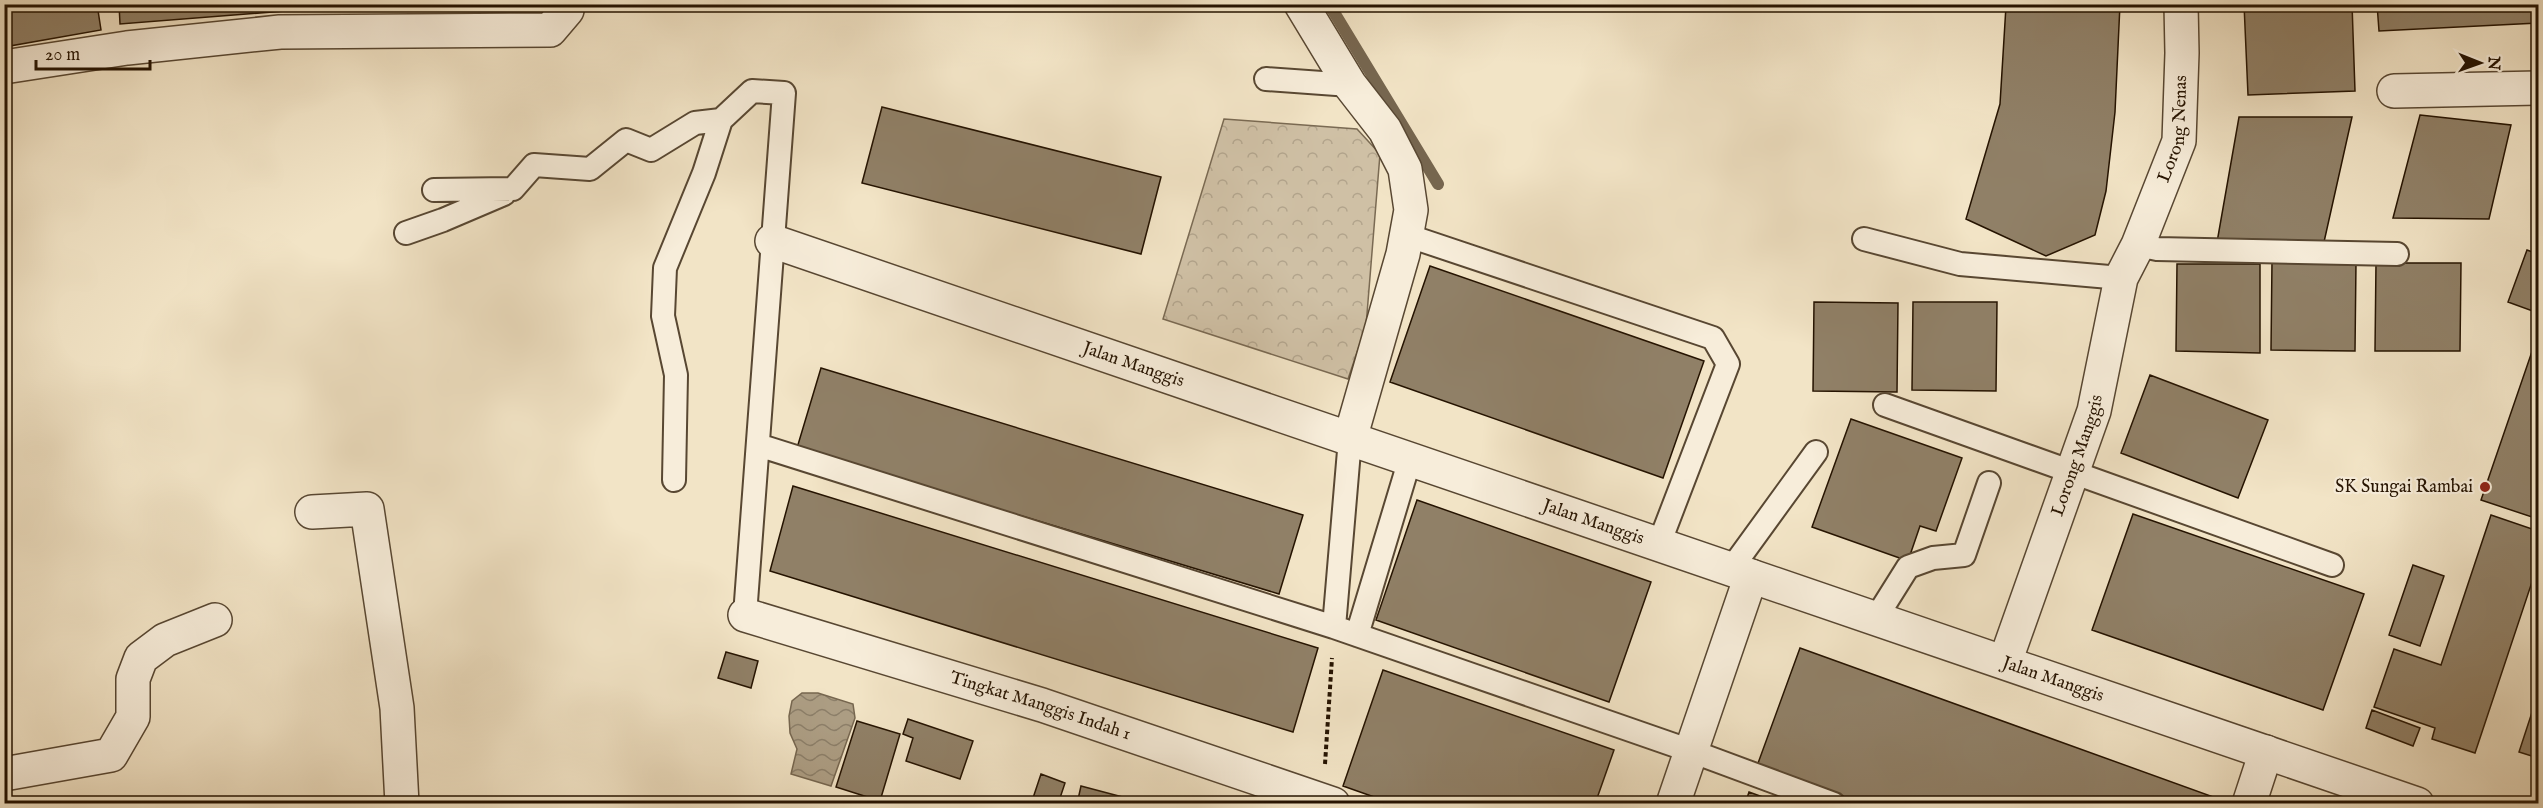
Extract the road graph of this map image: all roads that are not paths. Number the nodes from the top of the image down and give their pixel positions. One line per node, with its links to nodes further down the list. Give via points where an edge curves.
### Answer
1 (567, 4): 4 (street, via 567,10 550,30 280,32 128,48)
2 (1301, 4): 6 (street)
3 (2181, 4): 16 (street, Lorong Nenas, via 2179,141)
4 (4, 67)
5 (1266, 79): 6 (lane)
6 (1350, 85): 13 (street, via 1384,130 1404,169 1411,210)
7 (2538, 88): 8 (street)
8 (2394, 91)
9 (721, 120): 10 (lane, via 695,123 651,150 626,140 590,169 534,165); 15 (lane, via 753,91 784,93); 25 (lane, via 665,268 663,316 676,375)
10 (513, 189): 11 (lane); 12 (lane)
11 (434, 190)
12 (406, 233)
13 (1407, 235): 20 (street); 28 (lane, via 1713,338 1728,364)
14 (1864, 239): 18 (lane, via 1960,264)
15 (772, 241): 20 (street, Jalan Manggis); 21 (lane)
16 (2138, 245): 17 (lane, via 2157,249); 18 (street, Lorong Manggis)
17 (2397, 254)
18 (2121, 278): 24 (street, Lorong Manggis, via 2094,411)
19 (1885, 405): 24 (lane)
20 (1350, 439): 23 (street, Jalan Manggis); 34 (lane)
21 (758, 445): 31 (lane); 34 (lane)
22 (1816, 452): 30 (lane)
23 (1410, 459): 28 (street, Jalan Manggis); 35 (lane)
24 (2072, 473): 29 (lane); 36 (street, Lorong Manggis)
25 (674, 480)
26 (1989, 483): 32 (lane, via 1964,555 1933,558 1908,567)
27 (312, 512): 41 (street, via 368,510 397,708)
28 (1659, 544): 30 (street, Jalan Manggis)
29 (2332, 564)
30 (1741, 572): 32 (street, Jalan Manggis); 37 (street)
31 (745, 615): 40 (street, Tingkat Manggis Indah 1, via 1042,705)
32 (1876, 618): 36 (street, Jalan Manggis)
33 (215, 620): 39 (street, via 165,640 141,658 133,679 133,717 111,755)
34 (1335, 627): 35 (lane)
35 (1357, 635): 37 (lane)
36 (2005, 662): 38 (street, Jalan Manggis)
37 (1691, 751): 42 (street); 43 (lane)
38 (2266, 752): 44 (street); 45 (street, Jalan Manggis)
39 (4, 774)
40 (1327, 801)
41 (402, 804)
42 (1673, 804)
43 (1834, 804)
44 (2249, 804)
45 (2417, 804)

